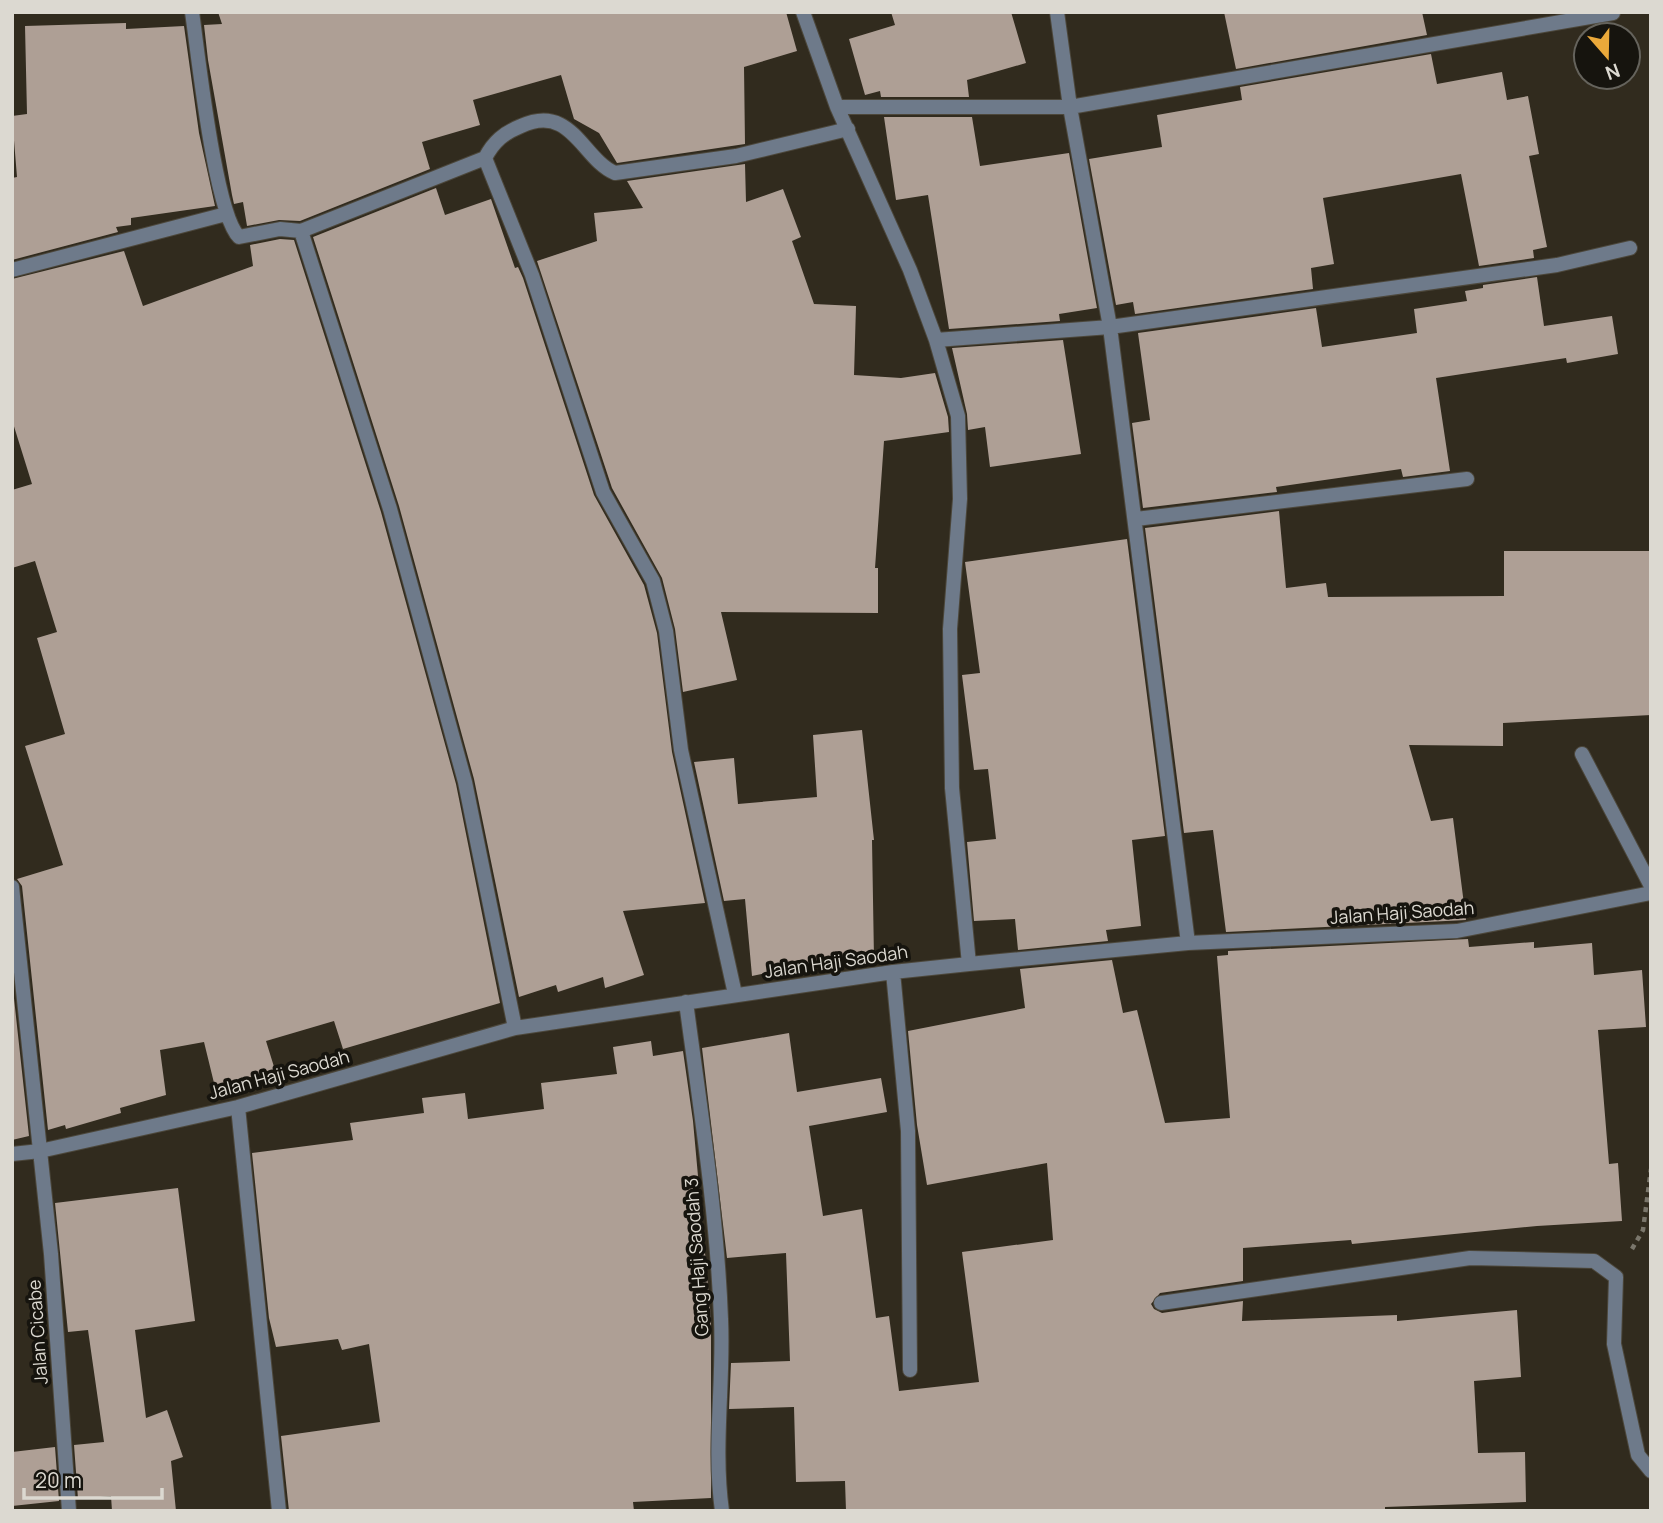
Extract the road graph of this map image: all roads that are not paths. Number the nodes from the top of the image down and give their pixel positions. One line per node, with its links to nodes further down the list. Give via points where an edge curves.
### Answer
1 (192, 12): 9 (street)
2 (803, 12): 5 (street)
3 (1057, 12): 6 (street)
4 (1613, 13): 6 (street)
5 (837, 107): 6 (street); 7 (street)
6 (1070, 107): 13 (street)
7 (848, 129): 8 (street, via 736,156 615,173 602,167 578,138 549,119 533,120 494,142); 14 (street)
8 (485, 158): 10 (street); 25 (street, via 532,275 603,492 653,582 666,631 681,750)
9 (226, 214): 10 (street, via 239,237 280,229); 12 (street)
10 (300, 231): 27 (street, via 390,509 465,782)
11 (1630, 248): 13 (street, via 1557,265)
12 (12, 270)
13 (1110, 327): 14 (street); 16 (street)
14 (936, 340): 23 (street, via 958,416 960,499 950,629 952,788)
15 (1467, 479): 16 (street)
16 (1136, 519): 22 (street)
17 (1582, 754): 18 (street)
18 (1651, 886)
19 (12, 887): 21 (street, Jalan Cicabe)
20 (1651, 893): 22 (street, Jalan Haji Saodah, via 1457,931)
21 (14, 926): 29 (street, Jalan Cicabe)
22 (1188, 943): 23 (street, Jalan Haji Saodah)
23 (969, 964): 24 (street, Jalan Haji Saodah)
24 (893, 972): 25 (street, Jalan Haji Saodah); 32 (street, via 908,1131)
25 (735, 994): 26 (street, Jalan Haji Saodah)
26 (686, 1002): 27 (street, Jalan Haji Saodah); 36 (street, Gang Haji Saodah 3, via 713,1198 721,1320 717,1460)
27 (515, 1028): 28 (street, Jalan Haji Saodah)
28 (238, 1107): 29 (street, Jalan Haji Saodah); 35 (street)
29 (40, 1151): 30 (street, Jalan Haji Saodah); 34 (street, Jalan Cicabe)
30 (12, 1154)
31 (1161, 1303): 33 (street, via 1470,1258 1594,1261 1616,1277 1614,1344 1638,1455)
32 (910, 1370)
33 (1651, 1471)
34 (69, 1511)
35 (279, 1511)
36 (722, 1511)

